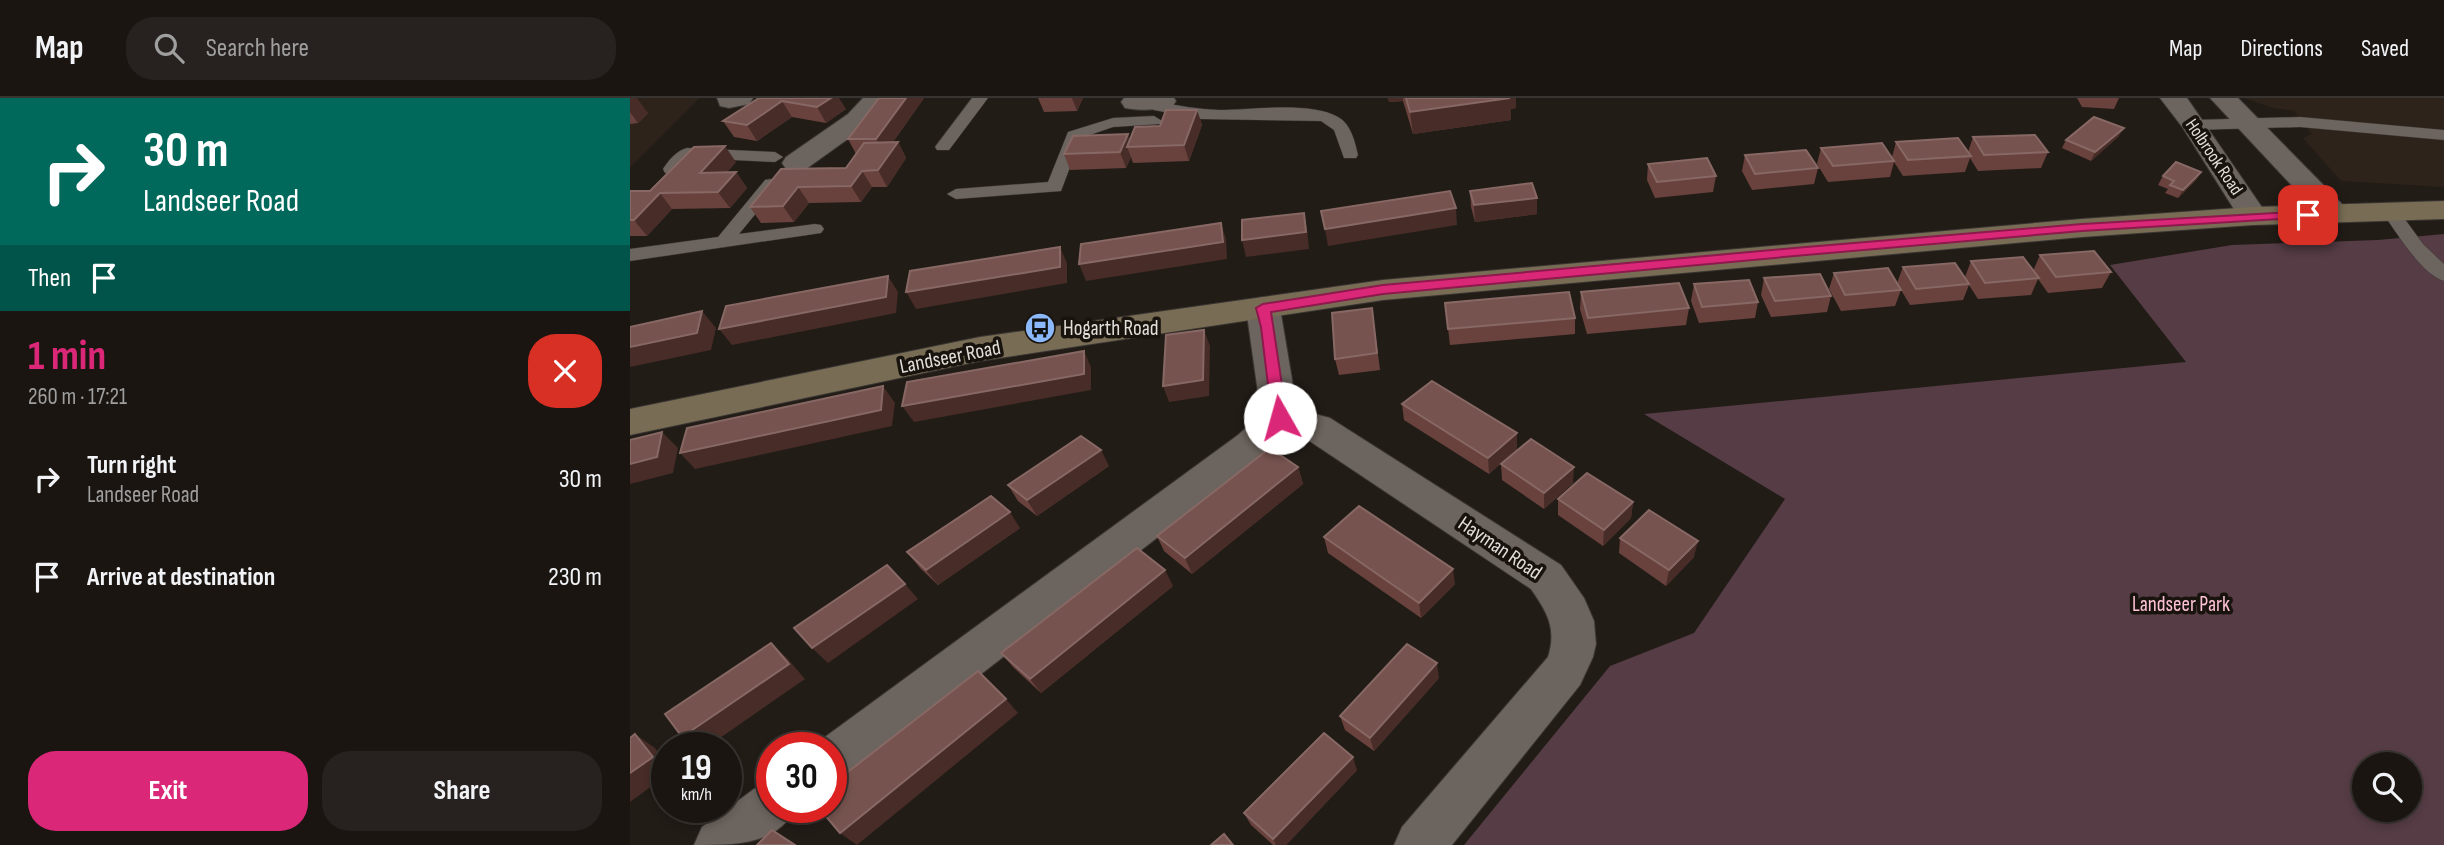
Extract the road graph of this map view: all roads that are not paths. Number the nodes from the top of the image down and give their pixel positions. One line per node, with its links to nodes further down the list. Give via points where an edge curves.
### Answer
1 (877, 98): 11 (street, via 857,120)
2 (980, 98): 9 (lane)
3 (2173, 98): 7 (street, Holbrook Road)
4 (2223, 98): 6 (street, Holbrook Road)
5 (1155, 106): 10 (lane, via 1213,115 1317,113 1342,129); 13 (lane, via 1074,135 1055,187)
6 (2245, 124): 7 (lane); 8 (lane, via 2301,122); 16 (street, Holbrook Road)
7 (2194, 125): 17 (street, Holbrook Road)
8 (2444, 135)
9 (943, 147)
10 (1350, 155)
11 (798, 163): 12 (lane, via 687,153); 19 (lane, via 777,177)
12 (671, 169)
13 (956, 194)
14 (2444, 210): 15 (street, Landseer Road)
15 (2390, 211): 16 (street, Landseer Road); 21 (lane)
16 (2335, 214): 17 (street, Landseer Road)
17 (2253, 216): 22 (street, Landseer Road, via 1383,290)
18 (815, 229): 19 (lane)
19 (724, 241): 20 (lane)
20 (630, 255)
21 (2444, 275)
22 (1263, 308): 23 (street); 24 (street, Landseer Road, via 980,349)
23 (1280, 418): 25 (street, via 1251,445); 28 (street, Hayman Road, via 1317,428 1546,577 1571,611 1574,651 1564,671)
24 (630, 422)
25 (847, 749)
26 (756, 818): 27 (street)
27 (720, 845)
28 (1420, 845)

